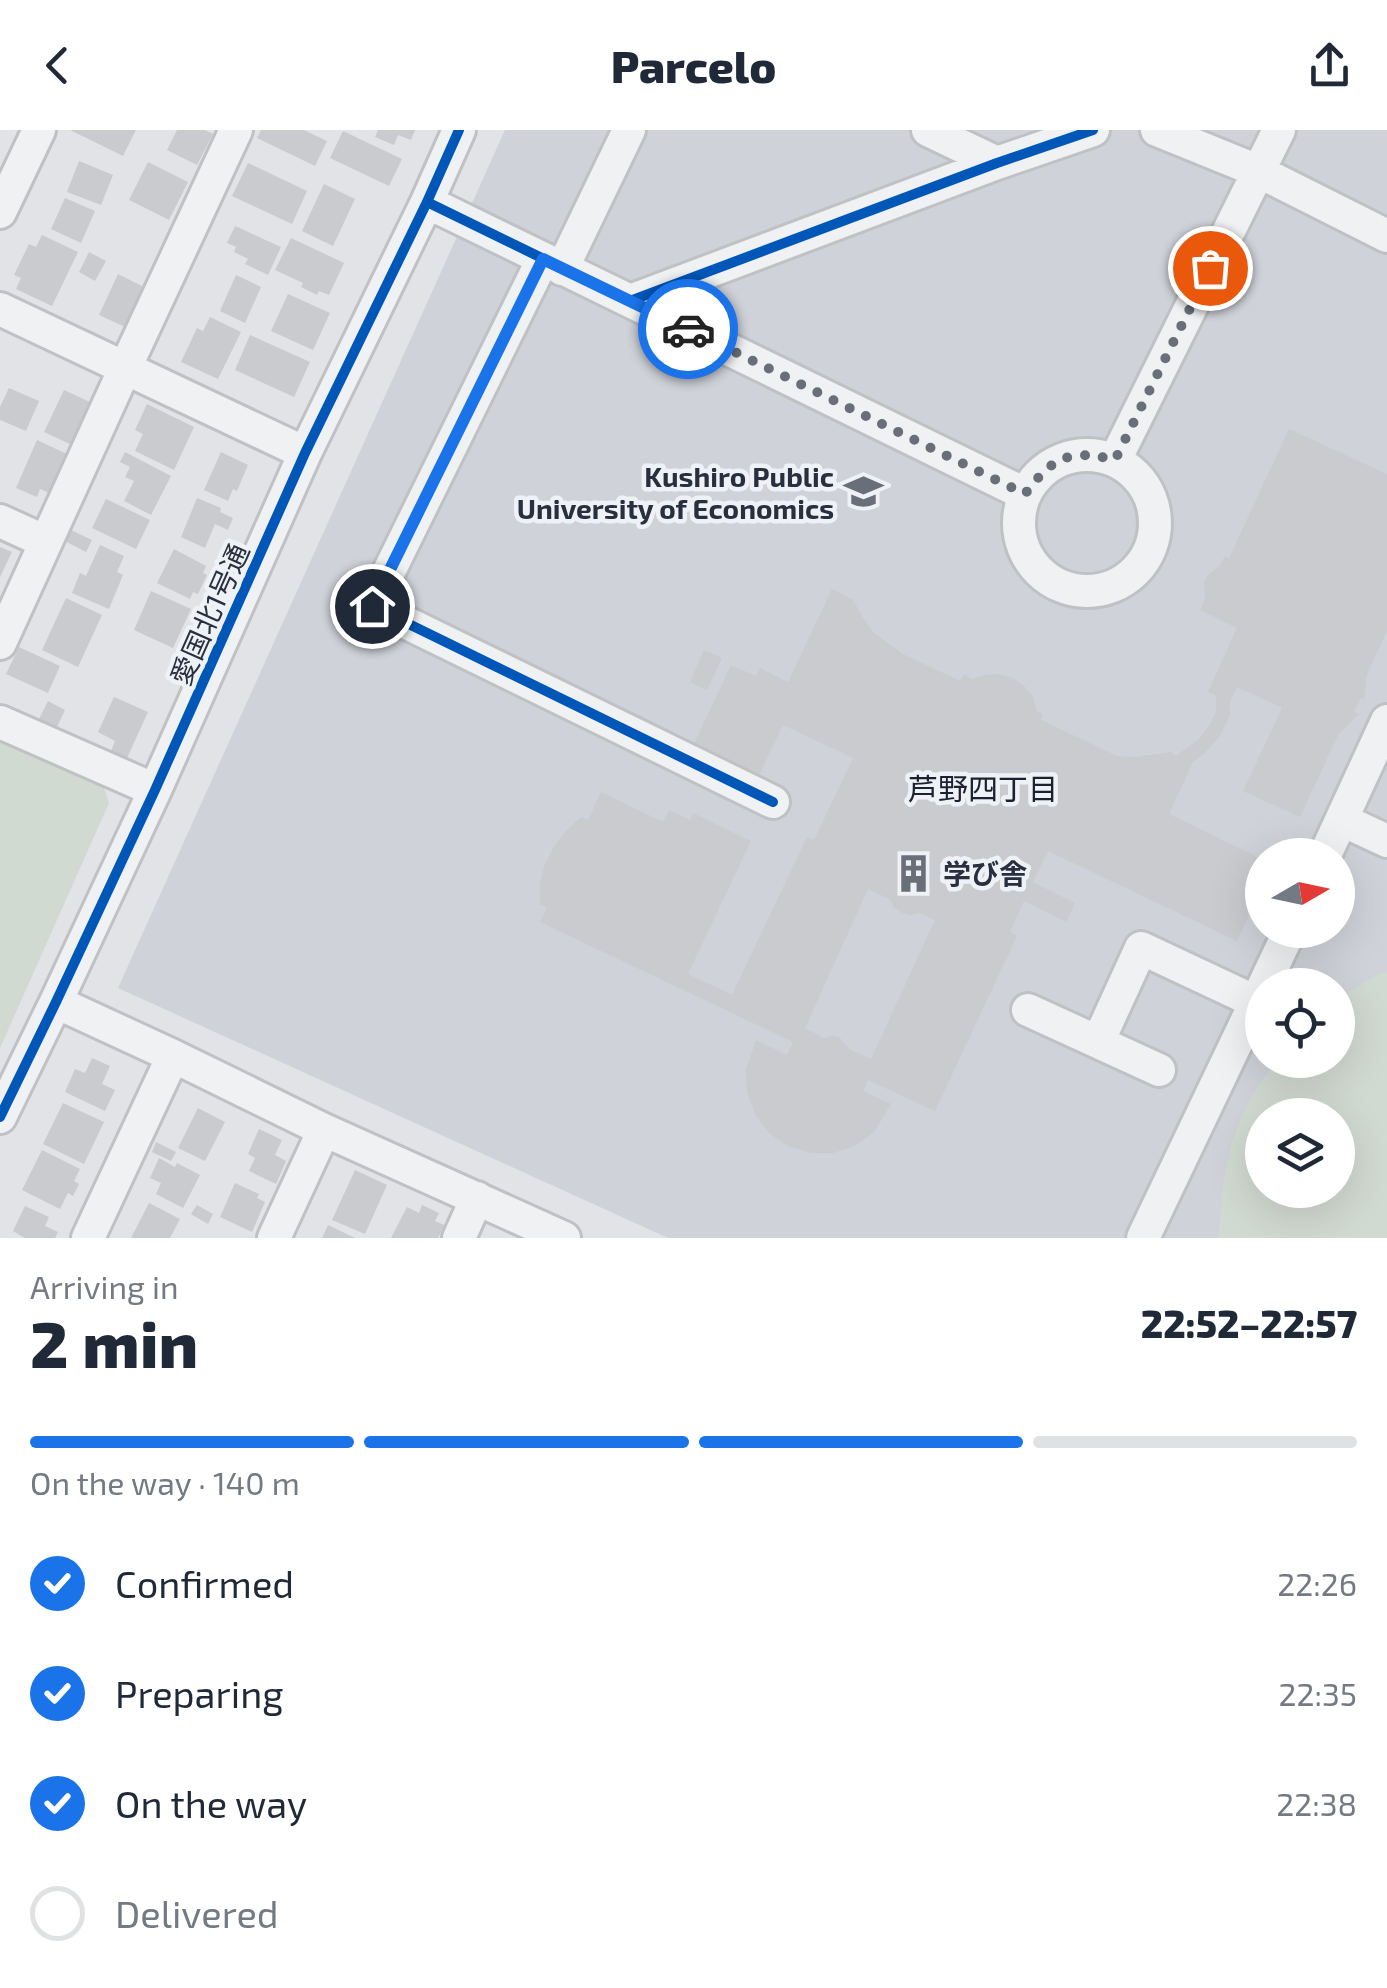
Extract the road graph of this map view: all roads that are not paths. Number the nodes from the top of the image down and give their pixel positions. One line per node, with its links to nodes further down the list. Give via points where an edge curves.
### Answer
1 (39, 130): 12 (street)
2 (236, 130): 17 (street)
3 (459, 130): 11 (street, 愛国北1号通)
4 (629, 130): 14 (street)
5 (928, 130): 9 (street)
6 (1093, 130): 9 (street)
7 (1157, 130): 10 (street)
8 (1280, 130): 10 (street)
9 (997, 163): 15 (street)
10 (1258, 172): 13 (street); 19 (street)
11 (427, 202): 14 (street); 18 (street, 愛国北1号通)
12 (0, 212)
13 (1387, 236)
14 (553, 264): 15 (street); 27 (street, via 372,606)
15 (630, 301): 20 (street)
16 (0, 308): 17 (street)
17 (126, 366): 18 (street); 22 (street)
18 (305, 452): 26 (street, 愛国北1号通)
19 (1115, 460): 20 (street, via 1093,454 1064,458 1044,469); 20 (street, via 1139,478 1153,504 1155,532 1146,558 1106,589 1058,585 1040,572 1022,546 1018,521)
20 (1025, 494)
21 (0, 520): 22 (street)
22 (46, 542): 23 (street)
23 (0, 643)
24 (1387, 721): 28 (street)
25 (0, 722): 26 (street)
26 (155, 790): 32 (street, 愛国北1号通)
27 (773, 802)
28 (1342, 820): 29 (street); 30 (street)
29 (1334, 838)
30 (1387, 841)
31 (1245, 986): 35 (street, via 1141,948)
32 (56, 1002): 36 (street); 38 (street, 愛国北1号通)
33 (1028, 1010): 35 (street)
34 (1245, 1025): 45 (street)
35 (1098, 1042): 37 (street)
36 (173, 1056): 39 (street); 41 (street)
37 (1159, 1070)
38 (0, 1116)
39 (324, 1130): 40 (street); 42 (street)
40 (477, 1198): 43 (street); 44 (street)
41 (88, 1238)
42 (274, 1238)
43 (459, 1238)
44 (564, 1238)
45 (1143, 1238)

